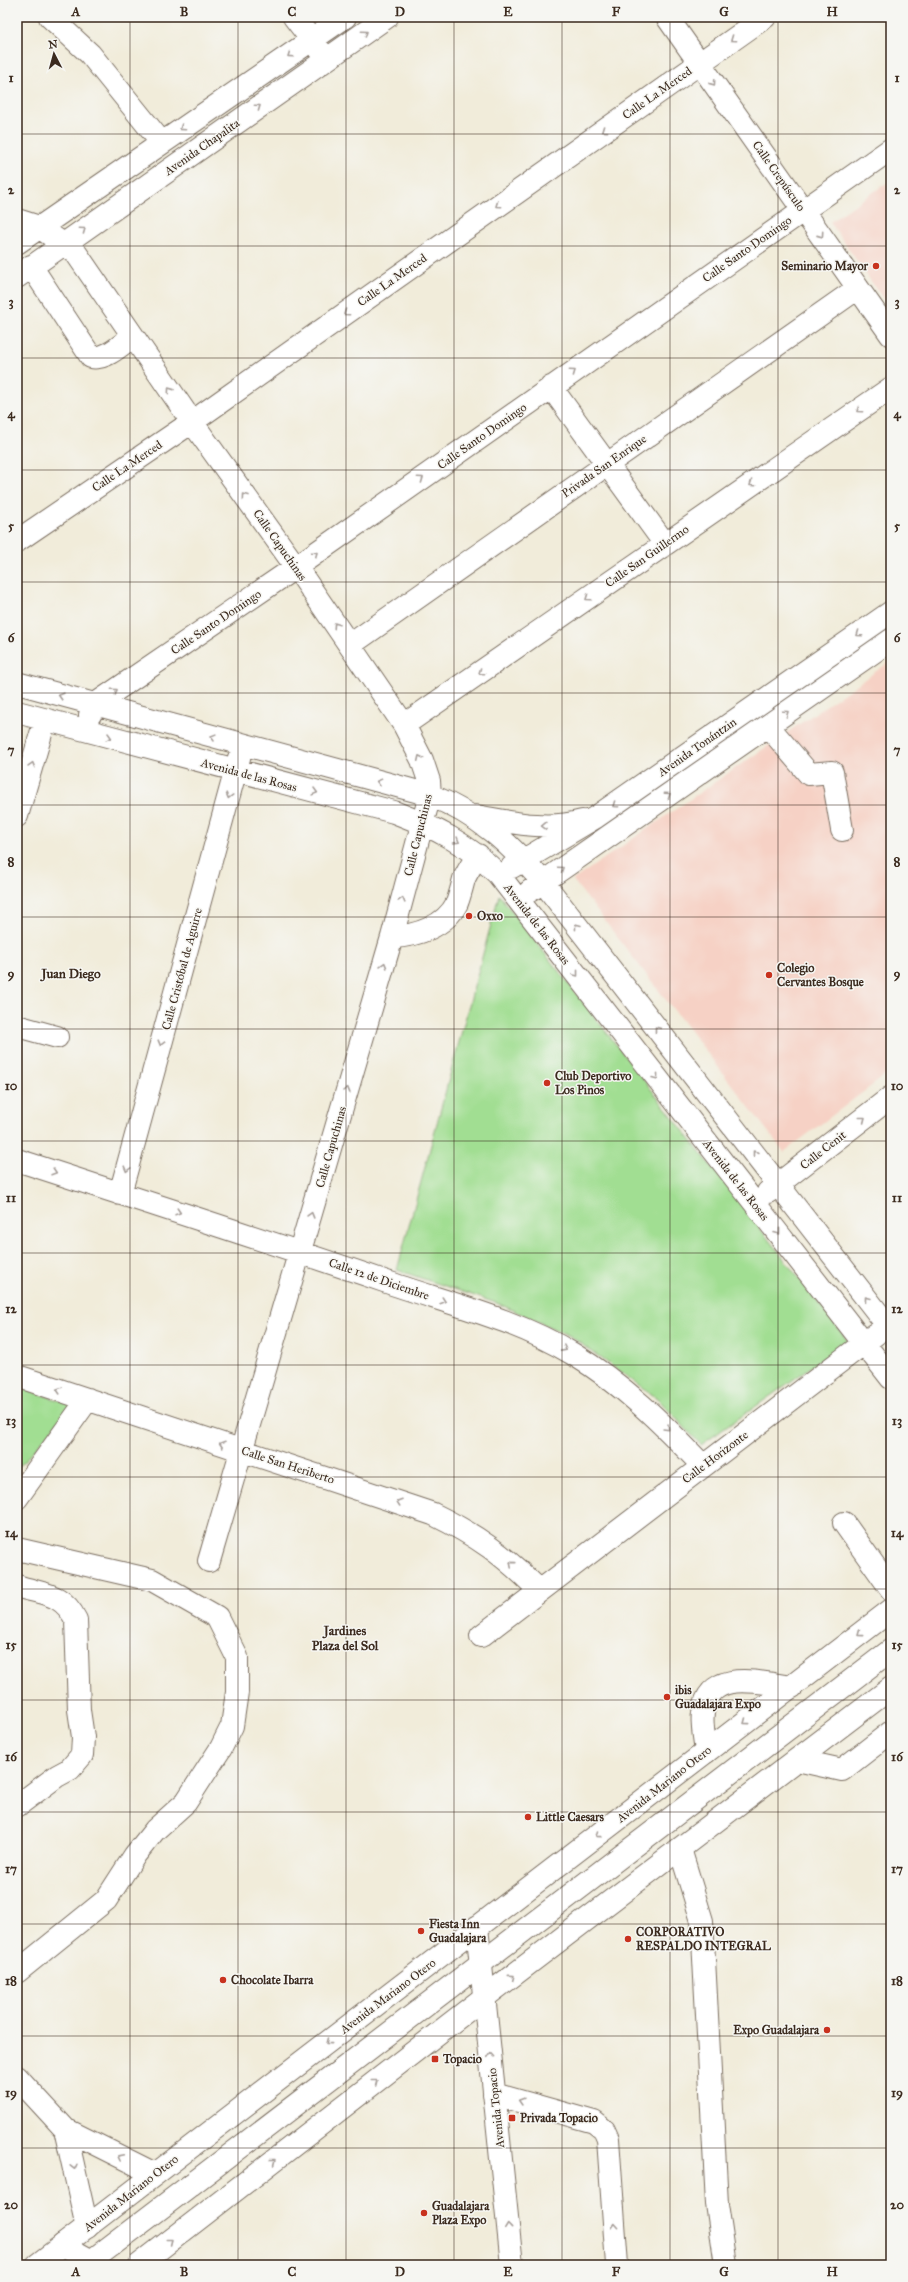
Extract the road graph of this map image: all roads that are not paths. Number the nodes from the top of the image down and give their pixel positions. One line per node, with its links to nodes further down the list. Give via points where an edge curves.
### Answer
1 (50, 17): 10 (street, via 90,54)
2 (294, 17): 7 (street)
3 (345, 17): 7 (street)
4 (387, 17): 8 (street, Avenida Chapalita, one-way to 4)
5 (667, 17): 9 (street, Calle Crepúsculo)
6 (765, 17): 9 (street, Calle La Merced, one-way to 9)
7 (311, 41): 8 (street); 10 (street, one-way to 10)
8 (327, 59): 16 (street, Avenida Chapalita, one-way to 8)
9 (699, 63): 12 (street, Calle Crepúsculo, one-way to 12); 23 (street, Calle La Merced, one-way to 23)
10 (161, 142): 14 (street)
11 (891, 149): 12 (street, Calle Santo Domingo)
12 (803, 210): 18 (street, Calle Crepúsculo, one-way to 18); 21 (street, Calle Santo Domingo, one-way to 12)
13 (17, 220): 14 (street, Calle Capuchinas)
14 (39, 228): 15 (street); 16 (street, Calle Capuchinas)
15 (17, 243)
16 (64, 243): 17 (street, Avenida Chapalita); 20 (street, Calle Capuchinas, via 76,253)
17 (24, 272): 20 (street, via 91,357 104,356)
18 (858, 288): 19 (street, Calle Crepúsculo); 24 (street, Privada San Enrique)
19 (891, 335)
20 (133, 336): 23 (street, Calle Capuchinas, one-way to 20)
21 (551, 387): 24 (street); 27 (street, Calle Santo Domingo, one-way to 21)
22 (891, 388): 26 (street, Calle San Guillermo, one-way to 26)
23 (192, 422): 25 (street, Calle La Merced); 27 (street, Calle Capuchinas, one-way to 23)
24 (607, 464): 26 (street); 30 (street, Privada San Enrique)
25 (17, 541)
26 (665, 544): 35 (street, Calle San Guillermo, one-way to 35)
27 (296, 567): 30 (street, Calle Capuchinas, one-way to 27); 32 (street, Calle Santo Domingo, one-way to 27)
28 (891, 612): 43 (street, Avenida Tonántzin, one-way to 43)
29 (891, 640): 36 (street, Avenida Tonántzin, one-way to 29)
30 (350, 645): 35 (street, Calle Capuchinas)
31 (17, 683): 32 (street, one-way to 31)
32 (94, 706): 37 (street); 38 (street, one-way to 32)
33 (17, 712): 34 (street, Avenida de las Rosas)
34 (45, 720): 37 (street, Avenida de las Rosas); 42 (street, one-way to 34)
35 (404, 725): 40 (street, Calle Capuchinas, one-way to 35, via 422,760)
36 (768, 726): 45 (street, via 809,774 832,772); 49 (street, Avenida Tonántzin, one-way to 36)
37 (83, 730): 39 (street, Avenida de las Rosas, one-way to 39)
38 (242, 745): 39 (street, Calle Cristóbal de Aguirre); 40 (street, one-way to 38)
39 (235, 771): 44 (street, Avenida de las Rosas, one-way to 44, via 394,812); 57 (street, Calle Cristóbal de Aguirre, one-way to 57)
40 (430, 795): 41 (street); 44 (street, Calle Capuchinas)
41 (472, 815): 43 (street, one-way to 41, via 575,823 540,826); 47 (street)
42 (17, 816)
43 (596, 817): 47 (street, Avenida Tonántzin)
44 (422, 823): 46 (street, Avenida de las Rosas, one-way to 46, via 463,844); 51 (street, Calle Capuchinas, one-way to 44)
45 (842, 830)
46 (478, 855): 48 (street, Avenida de las Rosas); 51 (street, via 465,879 457,904 444,919 429,929 411,936)
47 (524, 861): 48 (street, Avenida Tonántzin); 49 (street)
48 (498, 874): 50 (street, Avenida de las Rosas)
49 (543, 882): 50 (street, Avenida Tonántzin); 56 (street, one-way to 49)
50 (518, 899): 58 (street, Avenida de las Rosas, one-way to 58)
51 (392, 937): 59 (street, Calle Capuchinas, one-way to 51)
52 (17, 1026): 53 (street)
53 (57, 1037)
54 (891, 1097): 56 (street, Calle Cenit, one-way to 54)
55 (17, 1160): 57 (street, Calle 12 de Diciembre, one-way to 57)
56 (779, 1184): 58 (street, Calle Cenit); 60 (street, one-way to 56)
57 (120, 1194): 59 (street, Calle 12 de Diciembre, one-way to 59)
58 (754, 1202): 61 (street, Avenida de las Rosas, one-way to 61)
59 (300, 1252): 65 (street, Calle Capuchinas); 66 (street, Calle 12 de Diciembre, one-way to 66, via 502,1321 555,1344 637,1400)
60 (890, 1326): 61 (street, Calle Horizonte)
61 (864, 1343): 63 (street, Avenida de las Rosas); 66 (street, Calle Horizonte)
62 (17, 1376): 64 (street, Calle San Heriberto, one-way to 62)
63 (891, 1378)
64 (88, 1399): 65 (street, Calle San Heriberto, one-way to 64); 67 (street)
65 (242, 1450): 70 (street, Calle Capuchinas); 73 (street, Calle San Heriberto, one-way to 65, via 495,1549 466,1530 433,1514)
66 (703, 1466): 73 (street, Calle Horizonte)
67 (17, 1498)
68 (844, 1523): 72 (street)
69 (17, 1549): 86 (street, via 152,1580 217,1617 237,1657 232,1726 186,1802 154,1830 106,1900)
70 (209, 1561)
71 (17, 1586): 82 (street, via 52,1595 70,1608 76,1620 83,1737 82,1755 70,1769 56,1776)
72 (891, 1589)
73 (540, 1591): 75 (street, Calle Horizonte)
74 (891, 1610): 77 (street, Avenida Mariano Otero, one-way to 77)
75 (481, 1636)
76 (891, 1650): 85 (street)
77 (792, 1686): 80 (street, Avenida Mariano Otero, one-way to 80); 80 (street, via 733,1680 715,1687 706,1698 703,1714)
78 (891, 1688): 81 (street)
79 (891, 1732): 81 (street, via 842,1770)
80 (706, 1752): 84 (street, Avenida Mariano Otero, one-way to 84)
81 (797, 1760): 83 (street)
82 (17, 1806)
83 (680, 1849): 87 (street, one-way to 83); 99 (street, via 702,1921 716,2204)
84 (477, 1928): 85 (street, Avenida Topacio); 91 (street, Avenida Mariano Otero, one-way to 91)
85 (482, 1964): 87 (street, Avenida Topacio); 94 (street)
86 (17, 1972)
87 (486, 1996): 89 (street, Avenida Topacio, one-way to 87); 96 (street, one-way to 87)
88 (17, 2076): 90 (street)
89 (494, 2094): 97 (street, Avenida Topacio, one-way to 89); 98 (street, one-way to 89, via 608,2139 604,2130 594,2122)
90 (64, 2129): 91 (street, one-way to 90); 92 (street, one-way to 92)
91 (155, 2174): 92 (street, Avenida Mariano Otero)
92 (87, 2227): 93 (street, Avenida Mariano Otero)
93 (63, 2245): 94 (street); 95 (street, Avenida Mariano Otero)
94 (92, 2264)
95 (37, 2265)
96 (139, 2265)
97 (512, 2265)
98 (617, 2265)
99 (726, 2265)

